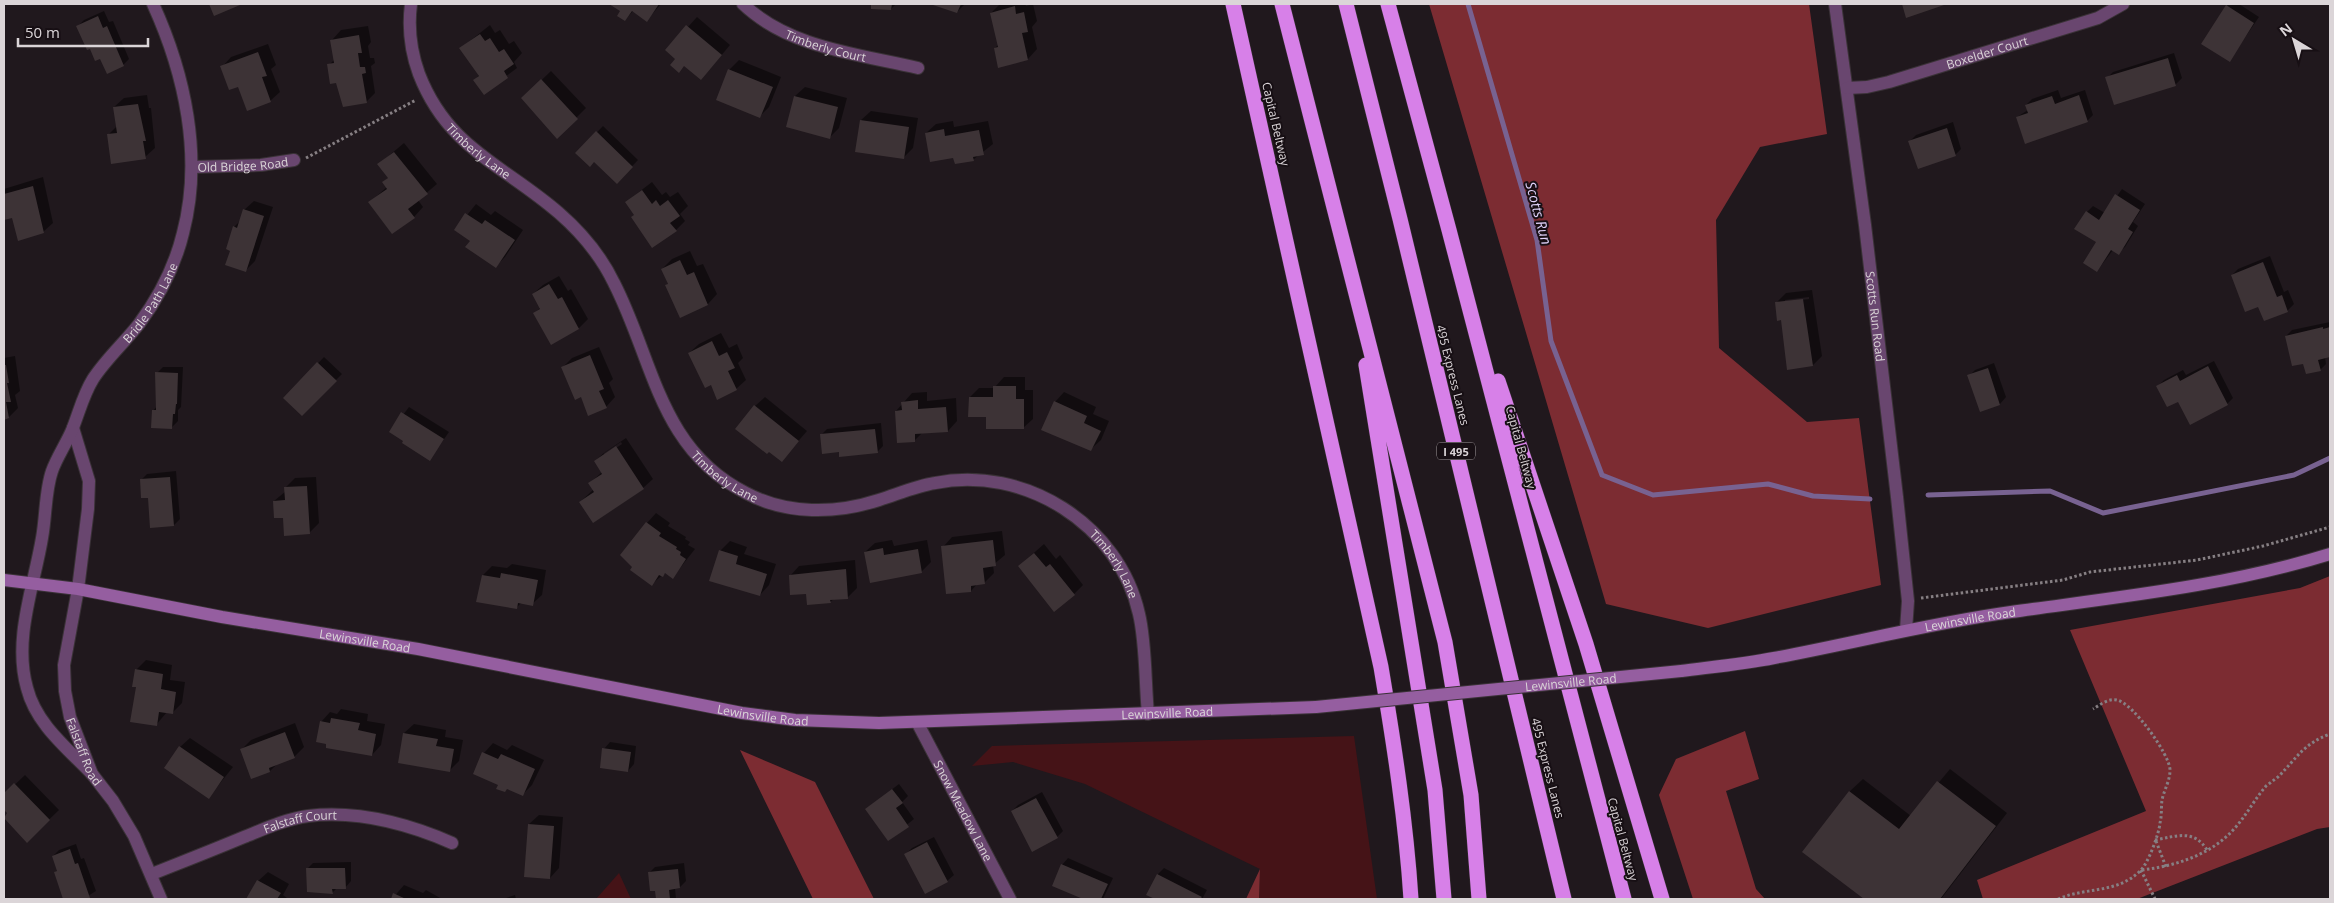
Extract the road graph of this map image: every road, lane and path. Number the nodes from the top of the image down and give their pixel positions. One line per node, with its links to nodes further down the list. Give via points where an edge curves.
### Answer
1 (153, 4): 15 (street, Bridle Path Lane, via 179,76 190,133)
2 (411, 4): 12 (street, Timberly Lane, via 410,38)
3 (743, 4): 10 (street, Timberly Court, via 775,29 799,40)
4 (1233, 4): 40 (highway, Capital Beltway, via 1381,667 1397,763)
5 (1282, 4): 17 (highway)
6 (1346, 4): 37 (highway, 495 Express Lanes / I 495)
7 (1388, 4): 16 (highway, Capital Beltway)
8 (1835, 4): 11 (street, Scotts Run Road)
9 (2123, 4): 11 (street, Boxelder Court, via 2098,18 1918,74 1867,87)
10 (918, 68)
11 (1847, 88): 24 (street, Scotts Run Road)
12 (427, 93): 13 (path); 27 (street, Timberly Lane, via 456,134 476,153 557,211 580,232 600,258 615,284 672,422 702,463 723,480 748,495 775,504 828,511 854,507 936,482 988,480 1039,494 1085,523 1120,566 1131,589 1139,615)
13 (308, 157)
14 (294, 160): 15 (street, Old Bridge Road, via 261,165)
15 (192, 167): 18 (street, Bridle Path Lane, via 190,202 172,267 139,323 92,381)
16 (1449, 230): 43 (highway, Capital Beltway); 44 (highway, via 1586,644)
17 (1350, 267): 41 (highway, via 1436,790); 42 (highway, via 1445,642 1471,795)
18 (73, 428): 22 (street, Bridle Path Lane, via 52,473); 23 (street, via 89,482)
19 (2330, 527): 24 (path, via 2197,560 2090,572 2063,580)
20 (2330, 554): 25 (main road, Lewinsville Road, via 2285,568 2140,596 2012,612)
21 (4, 580): 22 (main road, Lewinsville Road)
22 (32, 582): 23 (main road, Lewinsville Road); 30 (street, Bridle Path Lane, via 25,625 23,664 26,688 45,726)
23 (78, 589): 28 (main road, Lewinsville Road, via 418,649 742,712 836,723); 30 (street, Falstaff Road, via 64,665 65,692 70,717)
24 (1908, 600): 25 (street, Scotts Run Road)
25 (1906, 630): 27 (main road, Lewinsville Road, bridge, via 1773,659 1681,671 1316,707)
26 (2092, 709): 31 (path, via 2106,701 2117,700 2130,706 2168,758 2170,770)
27 (1148, 714): 28 (main road, Lewinsville Road)
28 (917, 722): 39 (street, Snow Meadow Lane)
29 (2330, 734): 33 (path, via 2303,749 2267,785 2233,830)
30 (92, 774): 36 (street, Falstaff Road, via 113,801)
31 (2155, 840): 33 (path, via 2193,836); 34 (path); 35 (path)
32 (452, 843): 36 (street, Falstaff Court, via 402,824 364,816 306,816 282,822)
33 (2207, 850): 34 (path)
34 (2166, 868): 35 (path)
35 (2141, 870): 45 (path, via 2116,886); 46 (path)
36 (152, 874): 38 (street, Falstaff Road)
37 (1564, 895)
38 (161, 899)
39 (1010, 899)
40 (1411, 899)
41 (1444, 899)
42 (1479, 899)
43 (1624, 899)
44 (1662, 899)
45 (2058, 899)
46 (2155, 899)

